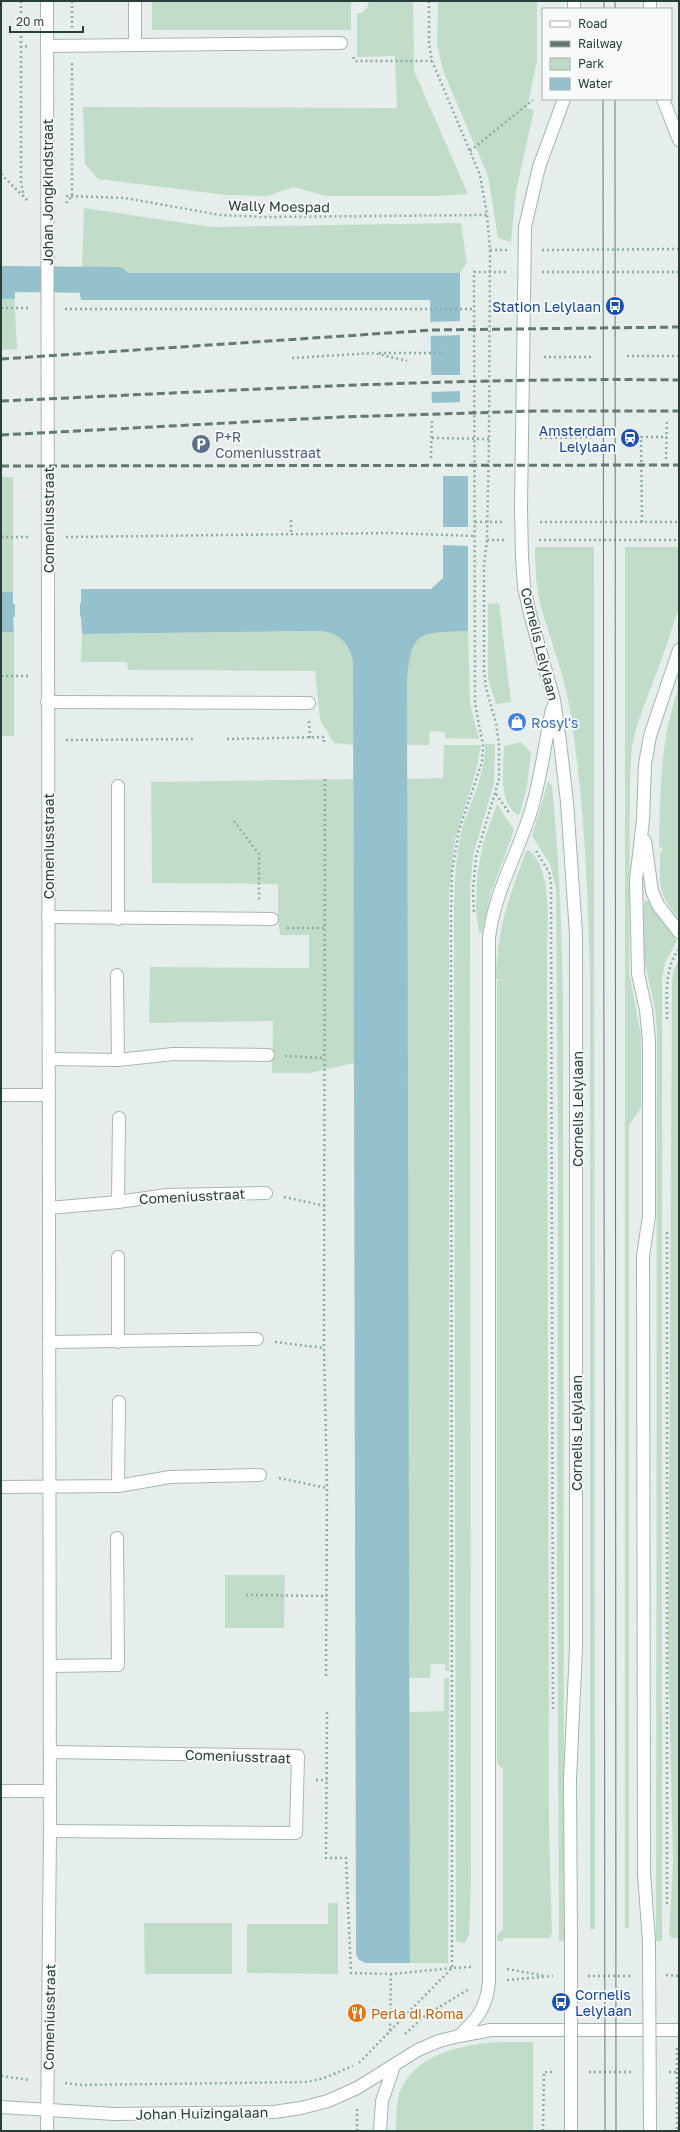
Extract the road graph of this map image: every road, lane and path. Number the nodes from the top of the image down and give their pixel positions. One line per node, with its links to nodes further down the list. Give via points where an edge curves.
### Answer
1 (21, 1): 18 (path, via 21,183 24,197)
2 (48, 1): 9 (main road, Johan Jongkindstraat)
3 (72, 1): 7 (path)
4 (135, 1): 8 (main road)
5 (429, 1): 10 (path, via 429,44)
6 (341, 43): 8 (main road); 10 (path, via 355,61)
7 (72, 45): 8 (main road); 9 (main road); 19 (path)
8 (135, 45)
9 (48, 46): 21 (main road, Johan Jongkindstraat)
10 (432, 61): 15 (path)
11 (533, 100): 15 (path)
12 (564, 100): 24 (main road, Cornelis Lelylaan, via 539,167 525,227)
13 (663, 100): 14 (main road)
14 (679, 140)
15 (470, 151): 20 (path, via 480,175)
16 (1, 174): 18 (path)
17 (1, 180): 18 (path)
18 (7, 180)
19 (72, 196): 20 (path, Wally Moespad, via 125,198 220,215); 21 (path)
20 (488, 215): 23 (path)
21 (47, 227): 25 (main road, Johan Jongkindstraat)
22 (679, 249): 24 (path)
23 (490, 250): 24 (path); 43 (path)
24 (525, 250): 48 (main road, Cornelis Lelylaan)
25 (47, 305): 26 (path); 27 (path); 28 (main road, Johan Jongkindstraat)
26 (1, 308)
27 (474, 309)
28 (47, 338): 54 (main road, Comeniusstraat)
29 (374, 353): 30 (path); 35 (path); 36 (path)
30 (445, 353)
31 (627, 356): 32 (path)
32 (678, 356)
33 (544, 357): 34 (path)
34 (594, 357)
35 (292, 358)
36 (407, 361)
37 (432, 418): 41 (path)
38 (667, 419): 40 (path)
39 (593, 437): 42 (path)
40 (667, 437): 45 (path); 49 (path, via 641,437)
41 (432, 438): 43 (path); 44 (path)
42 (537, 438)
43 (489, 439): 47 (path)
44 (431, 458)
45 (666, 459)
46 (291, 520): 51 (path)
47 (487, 522): 48 (path); 52 (path, via 475,522); 55 (path, via 487,540)
48 (522, 522): 49 (path); 55 (main road, Cornelis Lelylaan)
49 (642, 522): 50 (path)
50 (679, 522)
51 (291, 534): 52 (path, via 390,533); 54 (path)
52 (475, 536): 117 (path, via 475,704 483,745 482,762 459,830 451,909)
53 (1, 537): 54 (path)
54 (48, 538): 59 (main road, Comeniusstraat)
55 (522, 540): 56 (path); 60 (main road, Cornelis Lelylaan, via 524,586)
56 (679, 540)
57 (679, 650): 70 (main road, via 650,736 643,785)
58 (1, 676): 59 (path)
59 (48, 676): 61 (main road, Comeniusstraat)
60 (554, 700): 72 (main road, via 531,809); 146 (main road, Cornelis Lelylaan, bridge, via 567,802 576,934 576,1632 570,1779)
61 (47, 702): 62 (main road); 65 (main road, Comeniusstraat)
62 (309, 703)
63 (195, 739): 65 (path)
64 (227, 739): 66 (path, via 324,737)
65 (48, 740): 73 (main road, Comeniusstraat)
66 (324, 745)
67 (325, 779): 82 (path)
68 (118, 786): 74 (main road)
69 (496, 793): 72 (path, Cornelis Lelylaan)
70 (643, 820): 77 (main road, via 652,890 658,905); 147 (main road, bridge, via 636,880 636,950 649,1040 649,1216 643,1256 643,1280 644,1874 649,1941)
71 (234, 821): 75 (path, via 259,854)
72 (523, 833): 109 (path, Cornelis Lelylaan, via 544,863 551,883); 116 (main road, via 490,925 488,953)
73 (48, 917): 74 (main road, Comeniusstraat); 83 (main road, Comeniusstraat)
74 (118, 919): 75 (main road, Comeniusstraat)
75 (259, 919): 76 (main road, Comeniusstraat)
76 (272, 919)
77 (679, 932)
78 (679, 948): 80 (path, via 669,966 667,976)
79 (117, 975): 84 (main road)
80 (667, 1024)
81 (268, 1055): 82 (path); 84 (main road, via 172,1054)
82 (324, 1058): 90 (path)
83 (48, 1059): 84 (main road); 86 (main road, Comeniusstraat)
84 (118, 1060)
85 (1, 1095): 86 (main road)
86 (49, 1095): 91 (main road, Comeniusstraat)
87 (119, 1118): 89 (main road, Comeniusstraat)
88 (266, 1193): 89 (main road, Comeniusstraat, via 167,1195); 90 (path)
89 (118, 1202): 91 (main road, Comeniusstraat)
90 (325, 1206): 97 (path)
91 (49, 1208): 95 (main road, Comeniusstraat)
92 (667, 1222): 115 (path)
93 (118, 1257): 96 (main road)
94 (256, 1339): 96 (main road); 97 (path)
95 (49, 1342): 96 (main road); 101 (main road, Comeniusstraat)
96 (118, 1342)
97 (324, 1348): 103 (path)
98 (119, 1402): 102 (main road)
99 (260, 1475): 102 (main road, via 170,1476); 103 (path)
100 (1, 1486): 101 (main road)
101 (49, 1486): 102 (main road); 107 (main road, Comeniusstraat)
102 (118, 1486)
103 (327, 1488): 106 (path)
104 (117, 1538): 107 (main road, via 118,1665)
105 (246, 1595): 106 (path)
106 (327, 1596): 108 (path)
107 (50, 1666): 111 (main road, Comeniusstraat)
108 (326, 1678)
109 (553, 1711)
110 (327, 1712): 118 (path, via 326,1858 346,1858 351,1973)
111 (50, 1752): 113 (main road, Comeniusstraat); 114 (main road, Comeniusstraat, via 298,1756 296,1833)
112 (1, 1791): 113 (main road)
113 (50, 1791): 114 (main road, Comeniusstraat)
114 (50, 1831): 140 (main road, Comeniusstraat)
115 (666, 1910)
116 (489, 1965): 117 (path); 120 (path); 125 (main road)
117 (452, 1968): 118 (path); 127 (path)
118 (390, 1974): 127 (path)
119 (665, 1975): 124 (path)
120 (546, 1976): 121 (path); 125 (path, via 521,1977)
121 (554, 1976)
122 (586, 1976): 123 (path)
123 (634, 1976)
124 (679, 1976)
125 (489, 1983): 128 (main road, via 488,1994 478,2018); 129 (path, via 471,1987 426,2015)
126 (679, 2030): 128 (main road, Johan Huizingalaan, via 491,2030)
127 (390, 2031): 132 (path)
128 (459, 2036): 133 (main road, Johan Huizingalaan, via 418,2050)
129 (400, 2038)
130 (677, 2044): 138 (path)
131 (368, 2059): 132 (path, Johan Huizingalaan)
132 (357, 2065): 140 (path, Johan Huizingalaan, via 307,2082)
133 (394, 2066): 142 (main road, Johan Huizingalaan, via 357,2088 328,2101 274,2112 114,2114); 144 (main road, via 382,2101)
134 (559, 2072): 145 (path, via 544,2072)
135 (583, 2072): 136 (path)
136 (638, 2072)
137 (661, 2072): 138 (path)
138 (677, 2072): 148 (path)
139 (1, 2076): 140 (path, Johan Huizingalaan)
140 (48, 2082): 142 (main road, Comeniusstraat)
141 (1, 2108): 142 (main road, Johan Huizingalaan)
142 (48, 2109): 143 (main road, Comeniusstraat)
143 (47, 2131)
144 (380, 2131)
145 (544, 2131)
146 (571, 2131)
147 (650, 2131)
148 (677, 2131)

